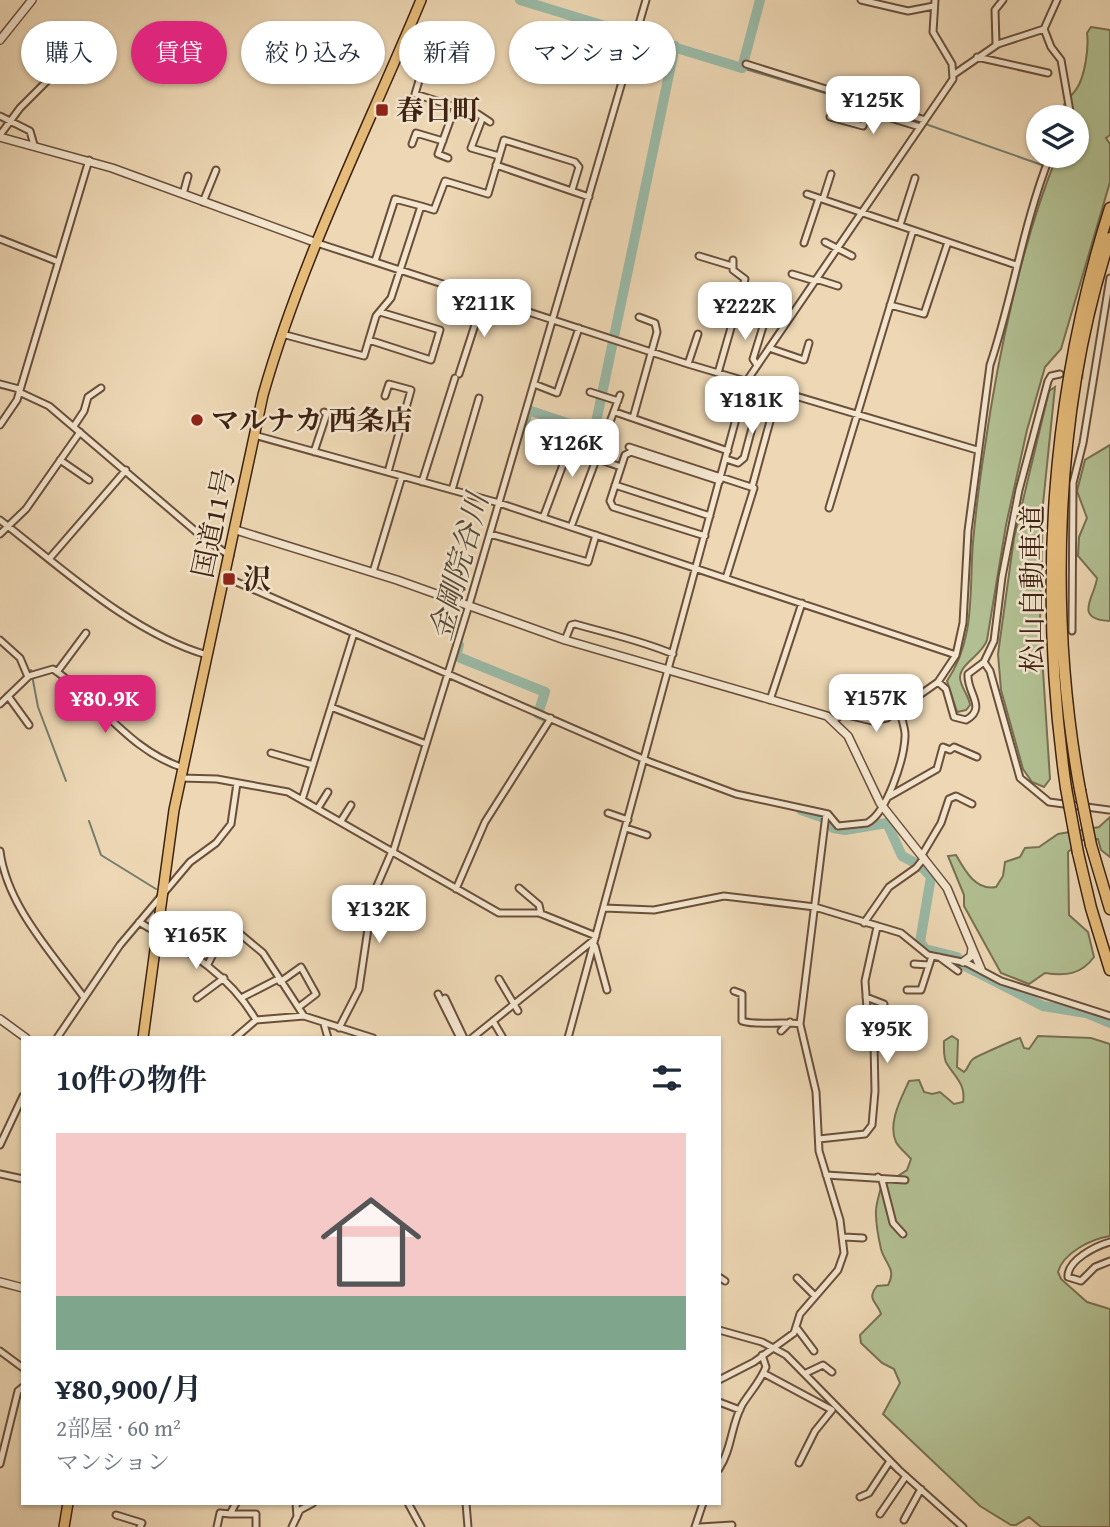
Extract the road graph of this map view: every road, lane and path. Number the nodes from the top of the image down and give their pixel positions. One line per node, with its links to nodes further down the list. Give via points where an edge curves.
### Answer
1 (33, 0): 9 (street)
2 (421, 0): 11 (highway, 国道11号)
3 (646, 0): 41 (street)
4 (861, 0): 7 (street, via 903,11)
5 (1003, 0): 10 (street, via 996,6)
6 (1057, 0): 8 (street)
7 (934, 3): 15 (street, via 933,32 952,64)
8 (1044, 29): 10 (street); 17 (street, via 1061,60)
9 (0, 40)
10 (996, 44): 12 (street)
11 (398, 56): 18 (street, via 424,64 415,94); 53 (highway, 国道11号)
12 (976, 57): 14 (street); 15 (street)
13 (746, 64): 24 (street)
14 (1048, 74)
15 (953, 75): 24 (street)
16 (45, 84): 22 (street)
17 (1069, 105)
18 (455, 107): 21 (street); 26 (street)
19 (0, 116): 22 (street)
20 (830, 117): 24 (street, via 863,126 868,111)
21 (482, 119): 23 (street); 29 (street, via 471,148)
22 (10, 121): 25 (street); 28 (street, via 30,131)
23 (490, 122)
24 (923, 124): 46 (street)
25 (0, 136): 28 (street)
26 (443, 141): 27 (street, via 416,133); 30 (street, via 438,154)
27 (412, 144)
28 (34, 145): 31 (street)
29 (499, 156): 32 (street); 38 (street, via 504,140 575,162 579,167)
30 (448, 158)
31 (89, 160): 39 (street); 58 (street)
32 (496, 166): 38 (street); 44 (street, via 488,194 445,181 434,210)
33 (1046, 168): 60 (street)
34 (216, 170): 43 (street)
35 (831, 174): 42 (street)
36 (188, 176): 39 (street)
37 (915, 178): 47 (street)
38 (572, 190): 41 (street)
39 (183, 194): 43 (street)
40 (807, 194): 42 (street)
41 (589, 197): 71 (street)
42 (821, 198): 46 (street); 54 (street)
43 (203, 202): 53 (street)
44 (421, 206): 59 (street, via 395,199); 61 (street)
45 (1110, 208): 209 (highway, 松山自動車道, bridge, via 1074,348 1056,469 1051,616 1066,788 1078,853)
46 (862, 212): 47 (street); 55 (street)
47 (900, 226): 48 (street)
48 (913, 230): 52 (street); 68 (street)
49 (1110, 238): 194 (highway, 松山自動車道, bridge, via 1083,350 1063,499 1061,630 1070,738 1091,845)
50 (0, 239): 58 (street)
51 (825, 242): 55 (street)
52 (947, 242): 60 (street); 68 (street, via 924,314)
53 (317, 243): 59 (street); 73 (highway, 国道11号)
54 (804, 243)
55 (836, 250): 57 (street); 64 (street)
56 (699, 256): 81 (street, via 732,263 745,279)
57 (852, 256)
58 (56, 261): 90 (street)
59 (375, 261): 61 (street)
60 (1016, 265): 105 (street, via 990,365)
61 (401, 269): 66 (street); 69 (street, via 391,298)
62 (792, 274): 64 (street)
63 (1110, 278): 84 (street)
64 (816, 280): 65 (street); 77 (street)
65 (838, 286)
66 (484, 297): 71 (street); 117 (street)
67 (765, 302): 80 (street, via 770,304 753,359)
68 (890, 305): 97 (street)
69 (380, 312): 75 (street); 75 (street, via 440,330 431,360)
70 (639, 317): 78 (street, via 656,323)
71 (553, 319): 72 (street); 87 (street)
72 (579, 328): 78 (street); 87 (street, via 557,393)
73 (282, 334): 75 (street, via 364,356); 103 (highway, 国道11号)
74 (698, 334): 79 (street)
75 (369, 340)
76 (809, 343): 77 (street, via 804,360)
77 (769, 348): 80 (street)
78 (653, 353): 79 (street); 98 (street)
79 (688, 364): 81 (street)
80 (757, 365): 85 (street)
81 (718, 373): 85 (street)
82 (1060, 374): 149 (street, via 1048,381 1033,433 1002,577 994,641)
83 (1084, 377): 84 (street)
84 (1094, 379): 141 (street, via 1073,483)
85 (746, 382): 88 (street); 107 (street)
86 (0, 384): 90 (street)
87 (534, 384): 121 (street)
88 (763, 387): 92 (street); 109 (street, via 744,458 738,463)
89 (101, 388): 100 (street, via 88,397)
90 (19, 391): 99 (street); 100 (street)
91 (590, 392): 96 (street, via 619,398)
92 (778, 392): 97 (street); 119 (street)
93 (385, 397): 113 (street, via 389,384 411,390)
94 (479, 398): 120 (street)
95 (324, 412): 106 (street)
96 (615, 412): 98 (street); 108 (street)
97 (856, 415): 105 (street); 122 (street)
98 (633, 418): 107 (street)
99 (0, 425)
100 (74, 426): 102 (street)
101 (576, 430): 124 (street)
102 (80, 432): 110 (street); 112 (street)
103 (254, 435): 106 (street); 128 (highway, 国道11号)
104 (629, 447): 115 (street)
105 (977, 450): 148 (street, via 964,623)
106 (314, 452): 113 (street)
107 (728, 452): 109 (street)
108 (595, 458): 111 (street); 127 (street)
109 (726, 459): 115 (street)
110 (61, 460): 116 (street); 126 (street)
111 (621, 467): 115 (street, via 631,452); 118 (street)
112 (126, 470): 133 (street, via 200,536); 134 (street)
113 (387, 472): 114 (street)
114 (402, 476): 117 (street); 136 (street)
115 (720, 478): 119 (street); 123 (street)
116 (89, 480)
117 (422, 482): 120 (street)
118 (615, 485): 123 (street); 132 (street, via 610,501 613,507)
119 (751, 487): 138 (street)
120 (452, 490): 121 (street)
121 (499, 503): 124 (street); 130 (street)
122 (829, 508)
123 (710, 516): 132 (street)
124 (543, 518): 127 (street)
125 (0, 520): 126 (street)
126 (8, 527): 129 (street); 134 (street)
127 (571, 527): 131 (street)
128 (236, 530): 133 (highway, 国道11号); 136 (street)
129 (0, 534)
130 (490, 534): 131 (street, via 588,562); 140 (street)
131 (596, 535): 135 (street)
132 (705, 536): 135 (street)
133 (230, 556): 137 (highway, 国道11号)
134 (49, 558): 147 (street, via 169,642)
135 (696, 568): 138 (street); 146 (street)
136 (373, 572): 140 (street)
137 (225, 577): 143 (street); 147 (highway, 国道11号)
138 (726, 578): 139 (street)
139 (803, 603): 148 (street); 156 (street)
140 (469, 605): 145 (street); 152 (street)
141 (1072, 631)
142 (86, 632): 151 (street)
143 (354, 632): 152 (street); 158 (street)
144 (0, 640): 153 (street)
145 (565, 640): 146 (street, via 575,624 636,638); 150 (street)
146 (673, 654): 150 (street)
147 (207, 655): 168 (highway, 国道11号)
148 (956, 655): 154 (street)
149 (984, 662): 154 (street, via 968,674 977,707 966,720 954,717 946,689); 177 (street, via 1020,778 1049,802)
150 (669, 670): 156 (street); 166 (street)
151 (57, 672): 153 (street, via 53,669); 168 (street, via 117,728)
152 (448, 673): 160 (street); 163 (street)
153 (31, 676): 155 (street)
154 (937, 682): 159 (street)
155 (8, 696): 157 (street); 162 (street)
156 (770, 701): 161 (street)
157 (0, 704)
158 (331, 707): 163 (street); 167 (street)
159 (900, 710): 161 (street, via 877,721 846,714); 171 (street, via 905,739)
160 (551, 718): 166 (street); 190 (street, via 485,822)
161 (834, 720): 175 (street, via 848,736)
162 (29, 725)
163 (426, 744): 186 (street)
164 (271, 753): 167 (street)
165 (977, 757): 171 (street, via 943,747 937,769)
166 (644, 759): 179 (street, via 736,794); 180 (street)
167 (313, 765): 172 (street)
168 (183, 773): 169 (street); 191 (highway, 国道11号)
169 (237, 783): 172 (street, via 282,790); 191 (street, via 231,824)
170 (328, 792): 176 (street)
171 (888, 797): 175 (street)
172 (302, 800): 176 (street)
173 (972, 804): 187 (street, via 956,796 949,799)
174 (351, 805): 181 (street)
175 (883, 806): 183 (street, via 867,823); 187 (street)
176 (318, 808): 181 (street)
177 (1109, 810)
178 (608, 813): 180 (street)
179 (826, 816): 183 (street); 183 (street)
180 (628, 820): 182 (street)
181 (341, 821): 186 (street)
182 (626, 828): 184 (street); 193 (street)
183 (833, 832): 192 (street)
184 (647, 835)
185 (0, 851): 188 (street)
186 (393, 851): 190 (street); 235 (street, via 373,895 359,989)
187 (923, 857): 197 (street, via 916,868 889,887); 202 (street, via 951,897)
188 (2, 878): 218 (street)
189 (519, 888): 195 (street, via 539,905)
190 (456, 889): 195 (street, via 506,915)
191 (162, 893): 196 (street); 199 (highway, 国道11号)
192 (815, 907): 193 (street, via 724,896 654,910); 197 (street); 234 (street)
193 (604, 908): 200 (street)
194 (1110, 909)
195 (541, 914): 200 (street)
196 (139, 922): 199 (street); 218 (street)
197 (864, 923): 198 (street)
198 (877, 927): 203 (street, via 901,933); 220 (street, via 865,976)
199 (157, 932): 205 (street); 239 (highway, 国道11号)
200 (596, 937): 201 (street); 223 (street)
201 (594, 946): 214 (street); 247 (street)
202 (972, 947): 204 (street, via 971,956); 208 (street)
203 (935, 956): 204 (street); 207 (street); 210 (street)
204 (963, 962): 208 (street)
205 (208, 964): 211 (street); 213 (street, via 223,935 233,928 263,953)
206 (914, 964): 207 (street)
207 (928, 965): 215 (street, via 921,990)
208 (981, 969): 228 (street, via 1002,981)
209 (1110, 970)
210 (958, 971)
211 (224, 978): 219 (street); 221 (street)
212 (499, 979): 223 (street)
213 (279, 981): 219 (street); 225 (street); 225 (street, via 301,967 316,994)
214 (607, 989)
215 (907, 990)
216 (734, 991): 232 (street, via 742,994 742,1021)
217 (438, 995): 243 (street)
218 (83, 996): 238 (street)
219 (243, 997): 230 (street)
220 (866, 997): 224 (street); 249 (street, via 874,1044 871,1127 865,1134)
221 (197, 998)
222 (445, 998): 244 (street)
223 (514, 1004): 226 (street); 231 (street)
224 (884, 1004)
225 (299, 1007): 227 (street)
226 (518, 1011)
227 (304, 1016): 230 (street); 233 (street)
228 (1110, 1016)
229 (0, 1019): 237 (street)
230 (256, 1020): 240 (street)
231 (493, 1021): 245 (street); 246 (street)
232 (790, 1022): 234 (street); 236 (street)
233 (324, 1024): 235 (street); 241 (street)
234 (800, 1024): 249 (street, via 816,1093)
235 (339, 1028): 242 (street)
236 (781, 1031)
237 (23, 1036)
238 (58, 1036)
239 (143, 1036)
240 (237, 1036)
241 (327, 1036)
242 (366, 1036)
243 (461, 1036)
244 (461, 1036)
245 (474, 1036)
246 (502, 1036)
247 (569, 1036)
248 (21, 1100): 250 (street)
249 (819, 1139): 252 (street)
250 (0, 1145)
251 (0, 1174): 254 (street)
252 (826, 1175): 253 (street); 257 (street)
253 (878, 1177): 255 (street); 256 (street, via 893,1223)
254 (21, 1179)
255 (905, 1180)
256 (903, 1234)
257 (844, 1237): 258 (street); 264 (street, via 841,1265)
258 (863, 1238)
259 (1110, 1242): 260 (street, via 1074,1262 1068,1277 1081,1281 1095,1267)
260 (1110, 1261)
261 (797, 1278): 264 (street)
262 (0, 1283): 263 (street)
263 (21, 1288)
264 (815, 1296): 265 (street)
265 (796, 1327): 267 (street); 269 (street)
266 (721, 1332): 267 (street)
267 (773, 1346): 270 (street); 274 (street)
268 (0, 1351): 271 (street)
269 (814, 1351)
270 (762, 1356): 273 (street, via 766,1363); 275 (street)
271 (21, 1367)
272 (832, 1372): 274 (street, via 823,1365)
273 (763, 1373): 278 (street); 279 (street)
274 (806, 1373): 280 (street)
275 (721, 1379)
276 (21, 1389): 283 (street)
277 (721, 1403): 278 (street)
278 (740, 1410): 284 (street)
279 (832, 1410): 280 (street); 282 (street)
280 (841, 1410): 281 (street)
281 (890, 1461): 285 (street); 287 (street, via 875,1486)
282 (799, 1463)
283 (0, 1464)
284 (721, 1466)
285 (906, 1476): 286 (street); 296 (street)
286 (921, 1489): 299 (street); 309 (street)
287 (860, 1497)
288 (68, 1505): 301 (highway)
289 (235, 1505): 295 (street)
290 (296, 1505): 298 (street)
291 (309, 1505): 298 (street)
292 (409, 1505): 306 (street)
293 (466, 1505): 307 (street)
294 (704, 1505): 308 (street)
295 (230, 1514): 303 (street, via 220,1513); 304 (street, via 256,1514)
296 (880, 1514)
297 (116, 1515): 302 (street, via 137,1520)
298 (297, 1517): 305 (street)
299 (904, 1520)
300 (732, 1525): 308 (street)
301 (64, 1527)
302 (140, 1527)
303 (217, 1527)
304 (256, 1527)
305 (292, 1527)
306 (421, 1527)
307 (468, 1527)
308 (698, 1527)
309 (963, 1527)

